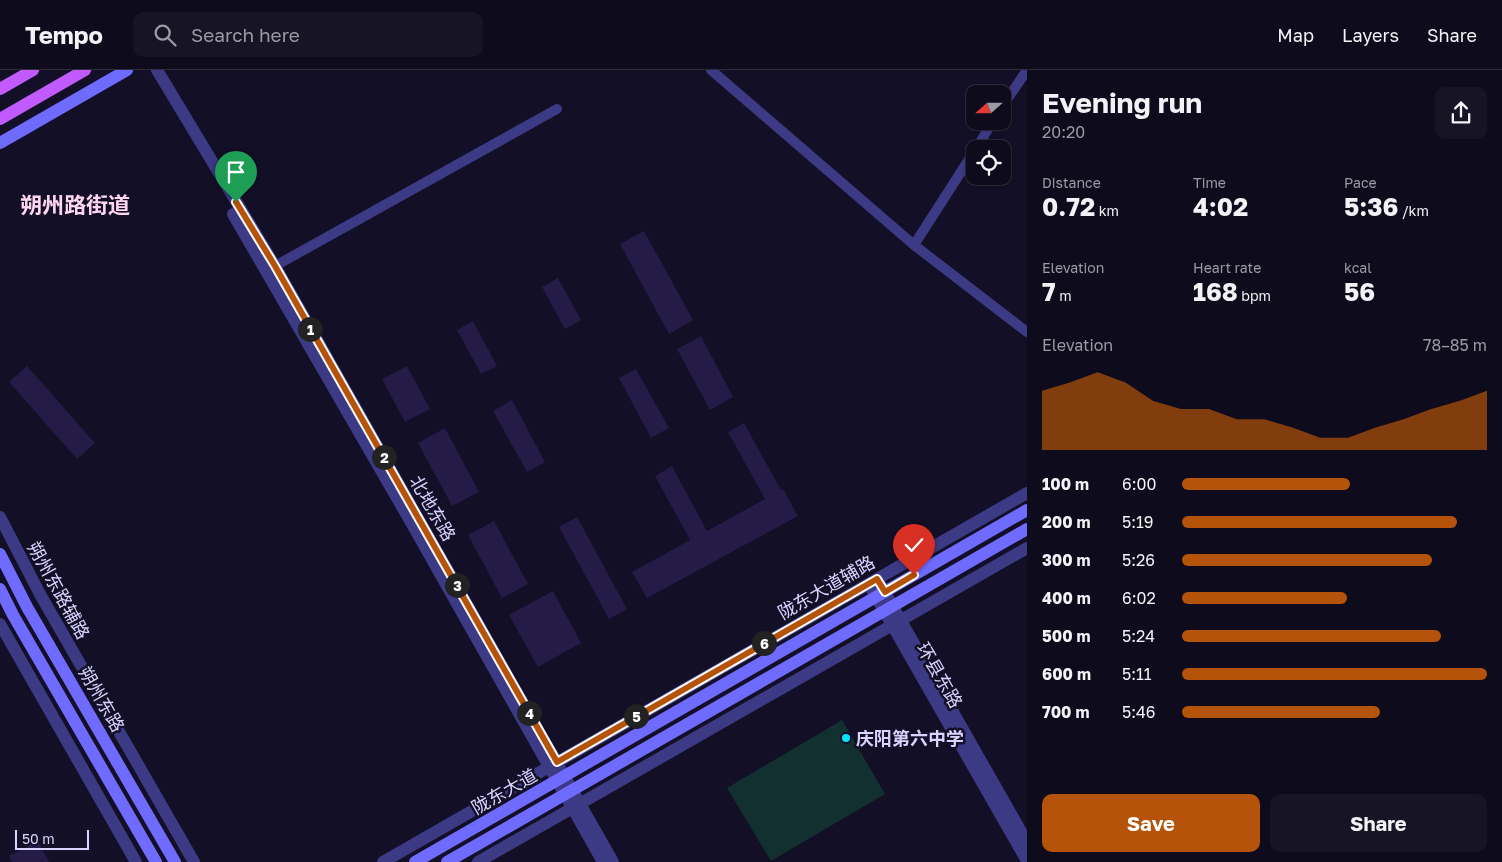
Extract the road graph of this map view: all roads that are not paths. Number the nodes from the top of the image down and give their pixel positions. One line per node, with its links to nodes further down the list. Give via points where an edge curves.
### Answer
1 (33, 70): 8 (main road)
2 (85, 70): 11 (main road)
3 (127, 70): 12 (main road)
4 (148, 70): 29 (street, 北地东路)
5 (157, 70): 15 (street, 北地东路)
6 (710, 70): 14 (street)
7 (1027, 70): 9 (street)
8 (0, 89)
9 (1011, 94)
10 (557, 109): 15 (street)
11 (0, 119)
12 (0, 143)
13 (966, 163): 14 (street)
14 (914, 245): 16 (street)
15 (275, 266): 29 (street, 北地东路)
16 (1027, 332)
17 (1027, 493): 23 (street, 陇东大道辅路)
18 (1027, 510): 25 (main road, 陇东大道)
19 (0, 517): 38 (street, 朔州东路辅路, via 41,596)
20 (1027, 529): 26 (main road, 陇东大道)
21 (1027, 548): 27 (street)
22 (0, 554): 37 (main road, 朔州东路)
23 (873, 581): 25 (street, 环县东路); 29 (street, 陇东大道辅路)
24 (0, 589): 36 (main road, 朔州东路)
25 (881, 595): 26 (street, 环县东路); 30 (main road, 陇东大道)
26 (888, 609): 27 (street, 环县东路); 31 (main road, 陇东大道)
27 (896, 622): 32 (street); 33 (street, 环县东路); 34 (street, 环县东路)
28 (0, 624): 35 (street)
29 (553, 764): 30 (street, 北地东路); 39 (street, 陇东大道辅路)
30 (561, 778): 31 (street, 北地东路); 40 (main road, 陇东大道)
31 (569, 792): 32 (street, 北地东路); 41 (main road, 陇东大道)
32 (577, 805): 42 (street); 43 (street, 北地东路); 44 (street, 北地东路)
33 (1027, 842)
34 (1027, 861)
35 (136, 862)
36 (156, 862)
37 (175, 862)
38 (194, 862)
39 (383, 862)
40 (415, 862)
41 (447, 862)
42 (478, 862)
43 (603, 862)
44 (613, 862)

